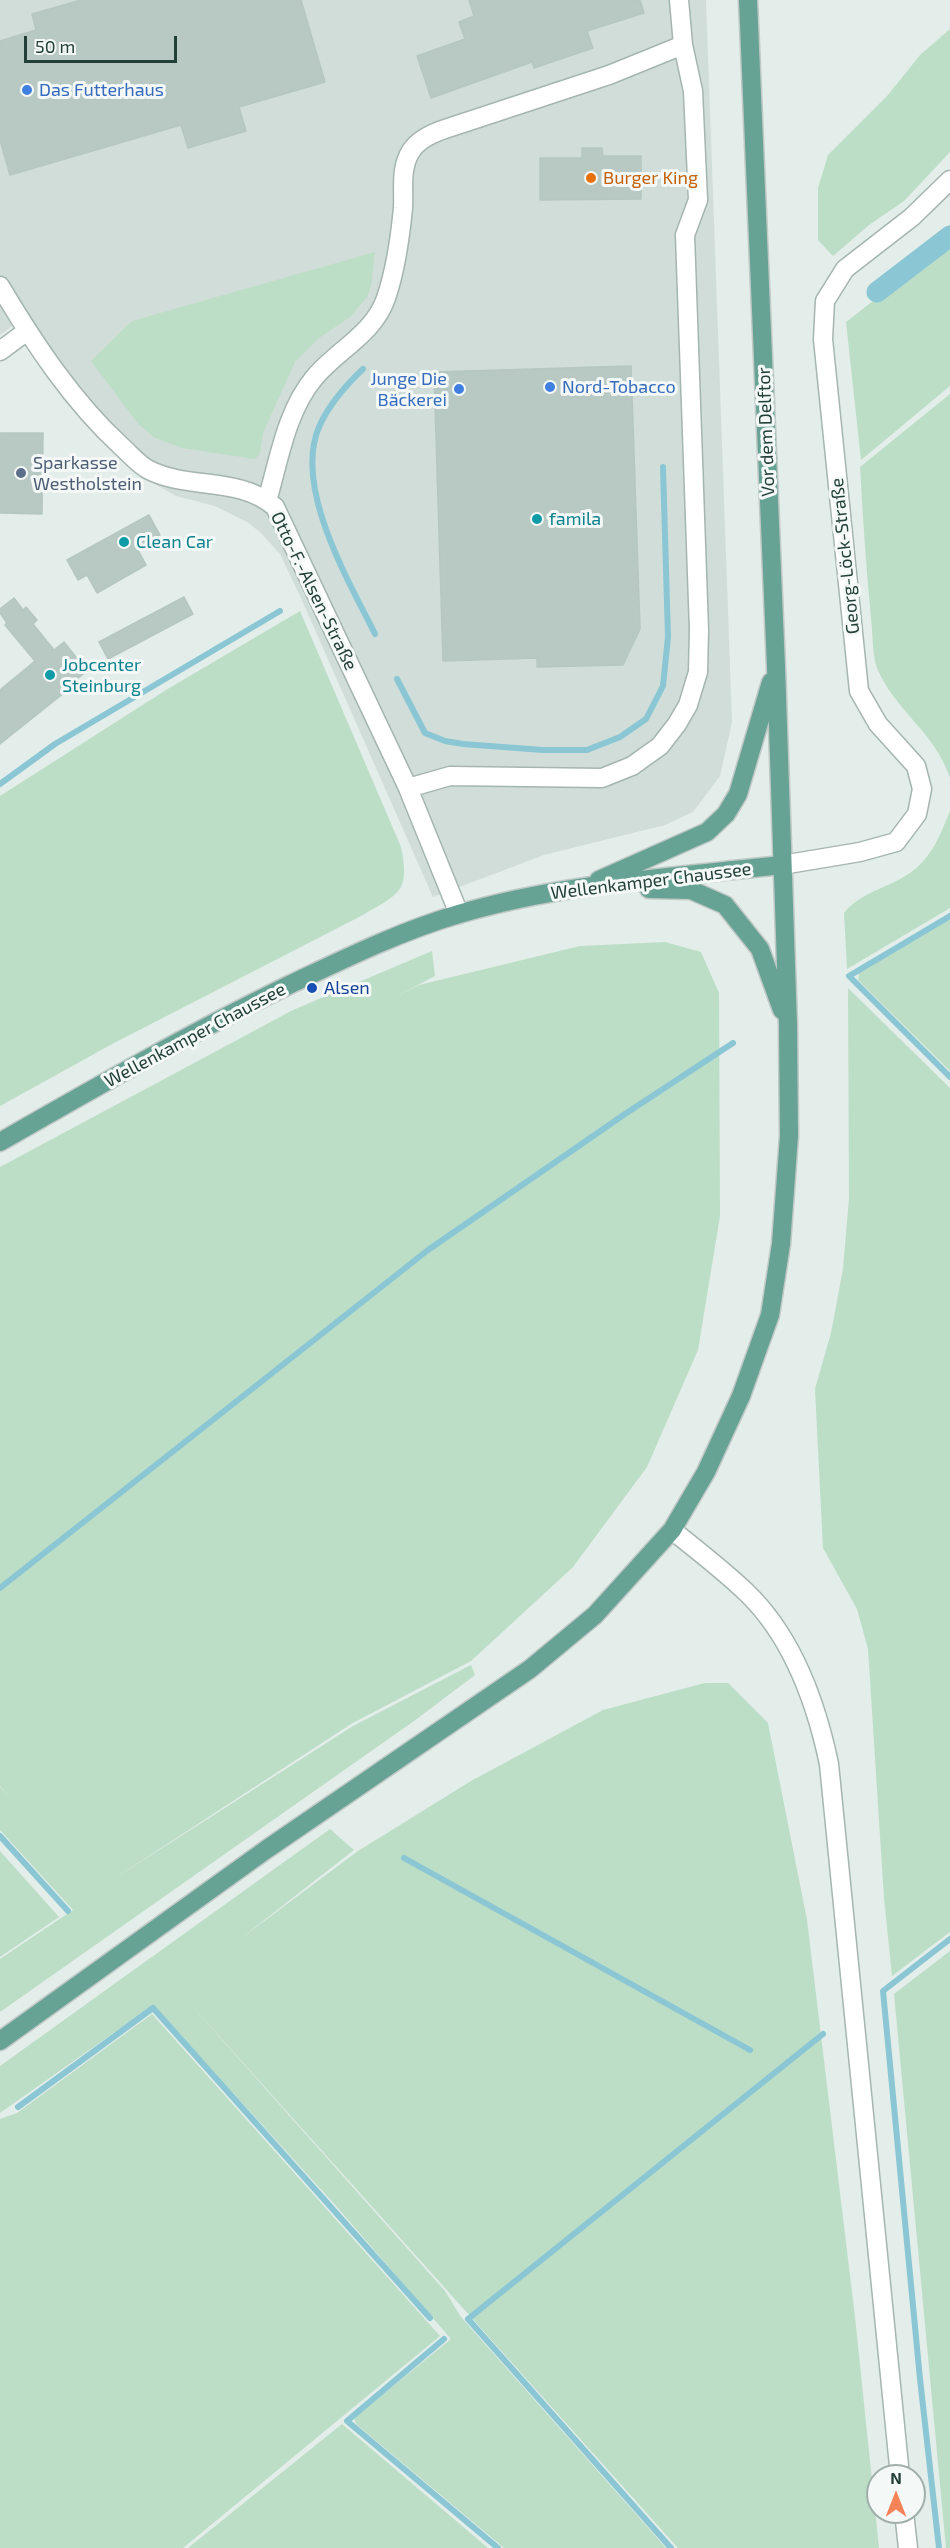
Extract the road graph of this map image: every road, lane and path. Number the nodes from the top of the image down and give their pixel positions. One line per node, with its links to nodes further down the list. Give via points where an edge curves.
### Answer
1 (680, 0): 3 (street)
2 (748, 0): 9 (main road, Vor dem Delftor)
3 (683, 45): 8 (street, via 609,75 429,135 412,149 403,177 397,258 386,299 378,317 304,392 291,420); 10 (street, via 693,91 698,200 685,235 699,630 698,672 688,705 660,746 632,766 602,777 450,777)
4 (950, 180): 11 (street, Georg-Löck-Straße, via 912,218 845,269 825,301 823,339 859,691 878,724 916,766 922,789 917,814 896,842)
5 (0, 286): 6 (street, Otto-F.-Alsen-Straße)
6 (27, 331): 7 (street); 8 (street, Otto-F.-Alsen-Straße, via 78,399 112,438 148,470 243,489)
7 (0, 351)
8 (267, 501): 10 (street, Otto-F.-Alsen-Straße, via 280,515)
9 (776, 667): 11 (main road, Vor dem Delftor); 12 (main road, via 738,794 726,814 707,832)
10 (408, 788): 13 (street, Otto-F.-Alsen-Straße)
11 (782, 865): 12 (main road, Wellenkamper Chaussee); 14 (main road, Vor dem Delftor)
12 (584, 887): 13 (main road, Wellenkamper Chaussee); 14 (main road, via 691,890 725,905 760,949)
13 (459, 914): 15 (main road, Wellenkamper Chaussee, via 385,941 261,999)
14 (788, 1025): 16 (main road, Vor dem Delftor, via 789,1136 781,1244 770,1315 741,1396 706,1472)
15 (0, 1142)
16 (672, 1530): 17 (main road, Vor dem Delftor, via 595,1615 530,1669 267,1849); 18 (street, via 748,1593 781,1635 805,1680 824,1736 830,1764)
17 (0, 2041)
18 (899, 2464)
19 (905, 2524): 20 (street)
20 (908, 2548)

